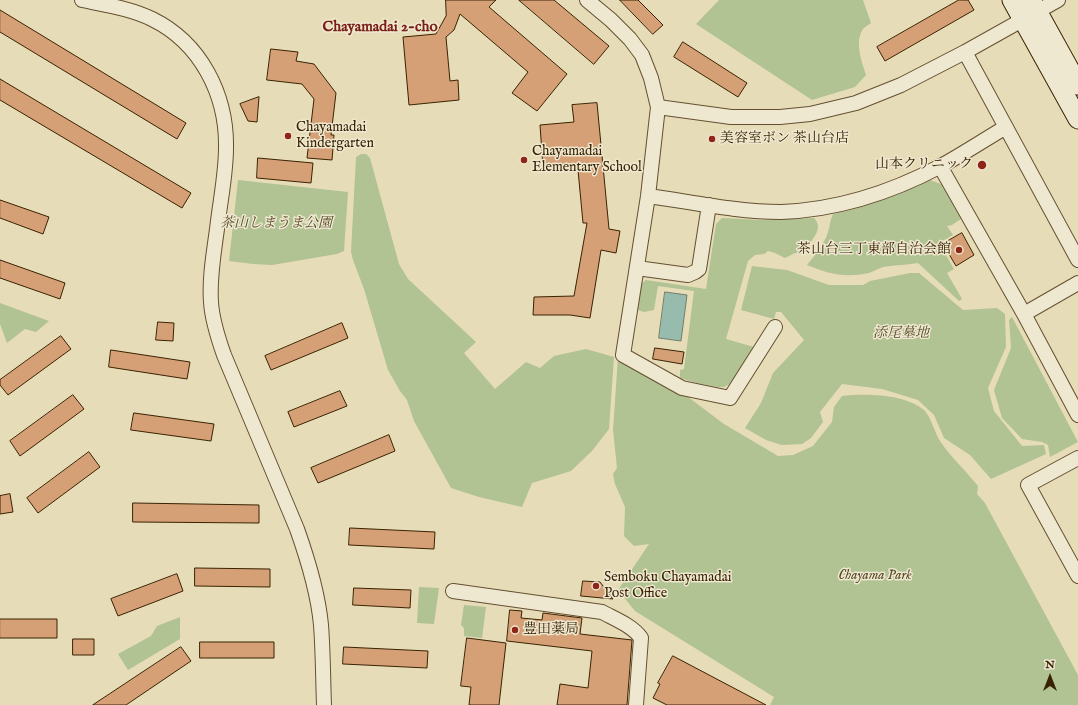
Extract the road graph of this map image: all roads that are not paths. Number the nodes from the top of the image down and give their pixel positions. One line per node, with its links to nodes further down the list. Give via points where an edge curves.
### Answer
1 (82, 0): 23 (street, via 127,9 152,19 179,36 194,51 216,86 225,121 226,149 210,286 213,317 224,355 307,558 321,624)
2 (587, 0): 8 (street, via 611,20 642,55)
3 (1012, 0): 5 (street)
4 (1058, 0): 5 (street)
5 (1030, 10): 6 (street); 7 (street); 9 (street)
6 (965, 52): 8 (street, via 901,85 856,103 810,114 731,117); 10 (street)
7 (1078, 85)
8 (658, 107): 12 (street)
9 (1078, 119)
10 (1006, 128): 11 (street); 14 (street)
11 (940, 166): 13 (street, via 906,183 862,199 826,207 781,212); 17 (street)
12 (648, 196): 13 (street); 15 (street)
13 (709, 205): 15 (street, via 699,268 695,272 688,275)
14 (1078, 260)
15 (637, 268): 18 (street, via 623,355 682,388 730,398)
16 (1078, 284): 17 (street)
17 (1024, 314): 19 (street)
18 (775, 327)
19 (1078, 415)
20 (1078, 458): 21 (street, via 1028,485)
21 (1078, 576)
22 (453, 591): 24 (street, via 602,612 619,620 641,638)
23 (324, 705)
24 (636, 705)

